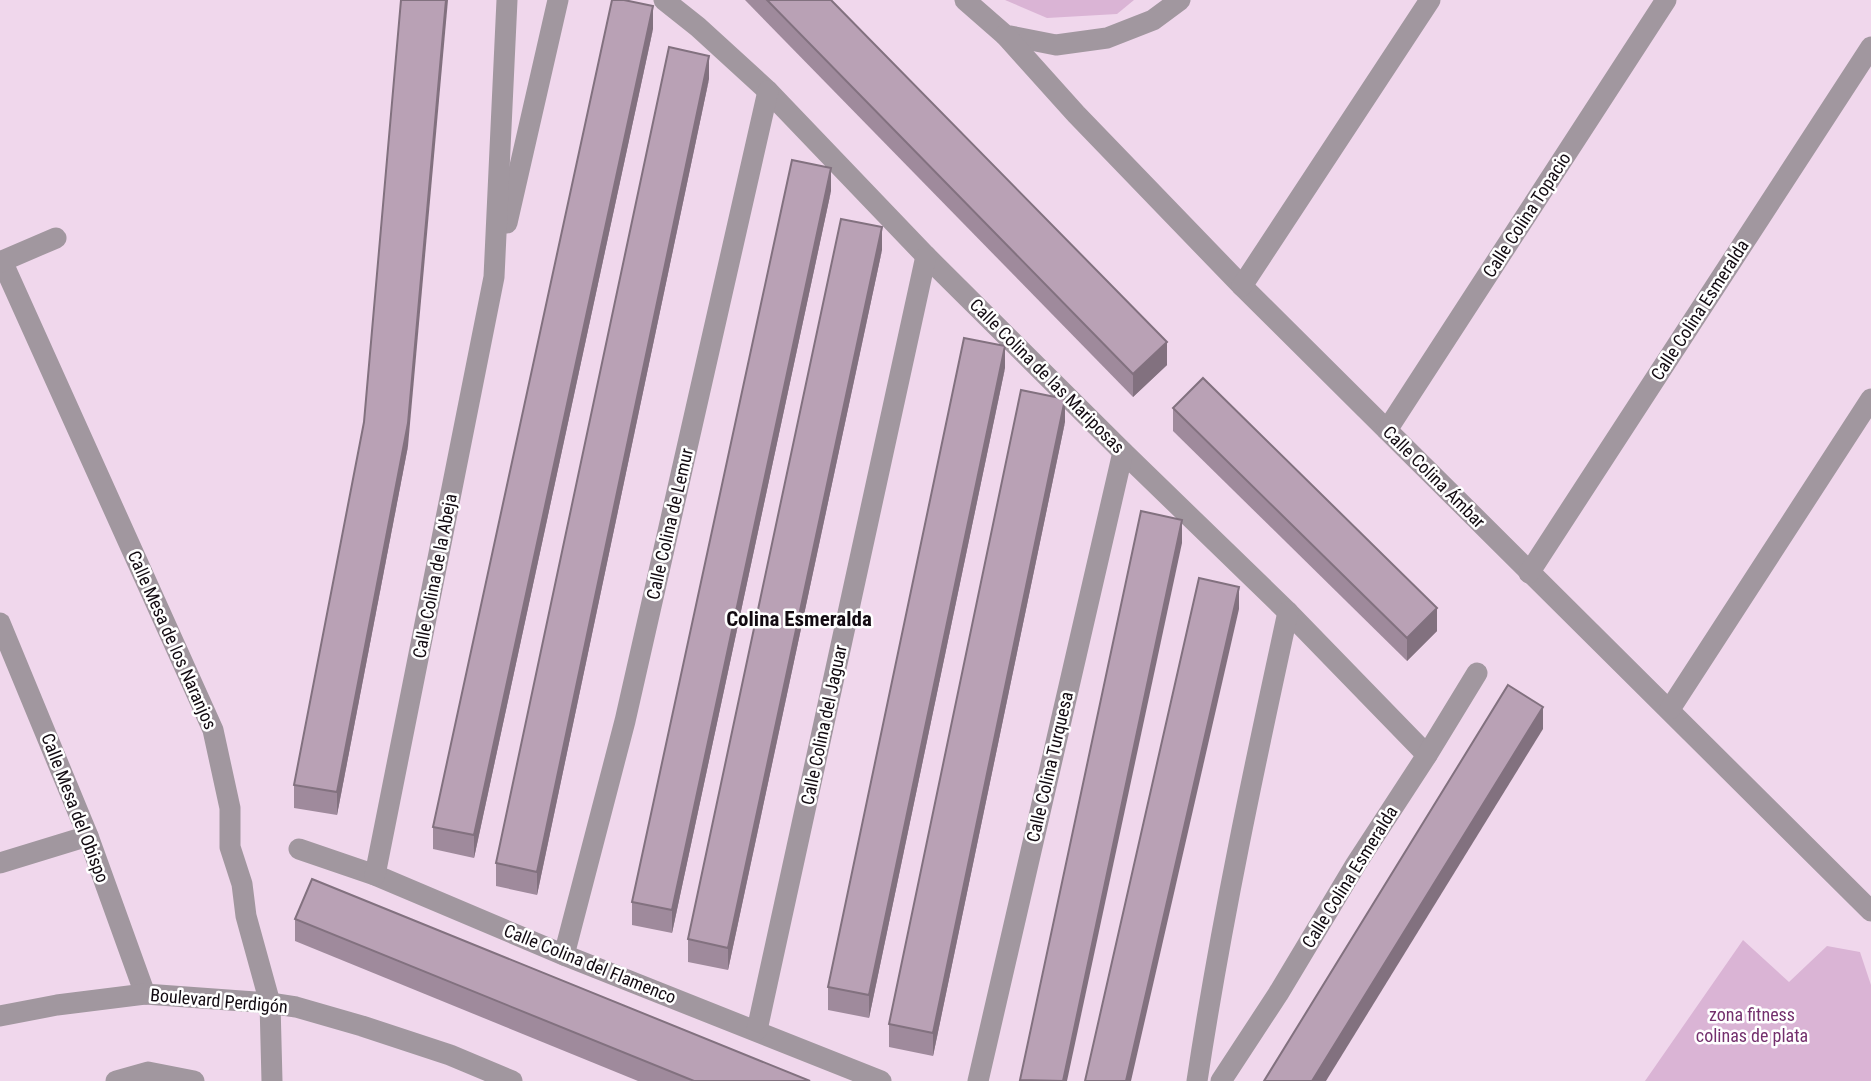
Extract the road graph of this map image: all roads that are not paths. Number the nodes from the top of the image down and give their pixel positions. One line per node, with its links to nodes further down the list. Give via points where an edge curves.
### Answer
1 (507, 0): 14 (street, Calle Colina de la Abeja)
2 (558, 0): 14 (street, Calle Colina de la Abeja)
3 (664, 0): 10 (street, Calle Colina de las Mariposas)
4 (965, 0): 8 (street, Calle Colina Ámbar)
5 (1181, 0): 8 (street, via 1153,20 1107,38 1056,45)
6 (1430, 0): 15 (street)
7 (1666, 0): 17 (street, Calle Colina Topacio)
8 (1005, 35): 15 (street, Calle Colina Ámbar)
9 (1871, 47): 19 (street, Calle Colina Esmeralda)
10 (768, 91): 12 (street, Calle Colina de las Mariposas); 30 (street, Calle Colina de Lemur, via 628,708)
11 (56, 238): 13 (street)
12 (926, 256): 18 (street, Calle Colina de las Mariposas); 34 (street, Calle Colina del Jaguar)
13 (1, 262): 32 (street, Calle Mesa de los Naranjos, via 213,730 230,807 230,847)
14 (494, 277): 28 (street, Calle Colina de la Abeja)
15 (1242, 286): 17 (street, Calle Colina Ámbar)
16 (1871, 400): 23 (street)
17 (1387, 430): 19 (street, Calle Colina Ámbar)
18 (1123, 452): 20 (street, Calle Colina de las Mariposas); 40 (street, Calle Colina Turquesa)
19 (1529, 573): 23 (street, Calle Colina Ámbar)
20 (1288, 612): 24 (street, Calle Colina de las Mariposas); 41 (street, via 1218,951)
21 (0, 623): 25 (street, Calle Mesa del Obispo)
22 (1477, 673): 24 (street, Calle Colina Esmeralda)
23 (1670, 709): 29 (street, Calle Colina Ámbar)
24 (1427, 755): 42 (street, Calle Colina Esmeralda)
25 (88, 836): 27 (street); 31 (street, Calle Mesa del Obispo)
26 (299, 849): 28 (street, Calle Colina del Flamenco)
27 (0, 863)
28 (375, 875): 30 (street, Calle Colina del Flamenco)
29 (1871, 911)
30 (564, 955): 34 (street, Calle Colina del Flamenco)
31 (145, 994): 32 (street, Boulevard Perdigón); 33 (street, Boulevard Perdigón)
32 (270, 1003): 37 (street, Calle Mesa de los Naranjos); 38 (street, Boulevard Perdigón, via 362,1026)
33 (0, 1016)
34 (757, 1030): 39 (street, Calle Colina del Flamenco)
35 (116, 1081): 36 (street, via 148,1072)
36 (194, 1081)
37 (272, 1081)
38 (512, 1081)
39 (881, 1081)
40 (978, 1081)
41 (1197, 1081)
42 (1221, 1081)

